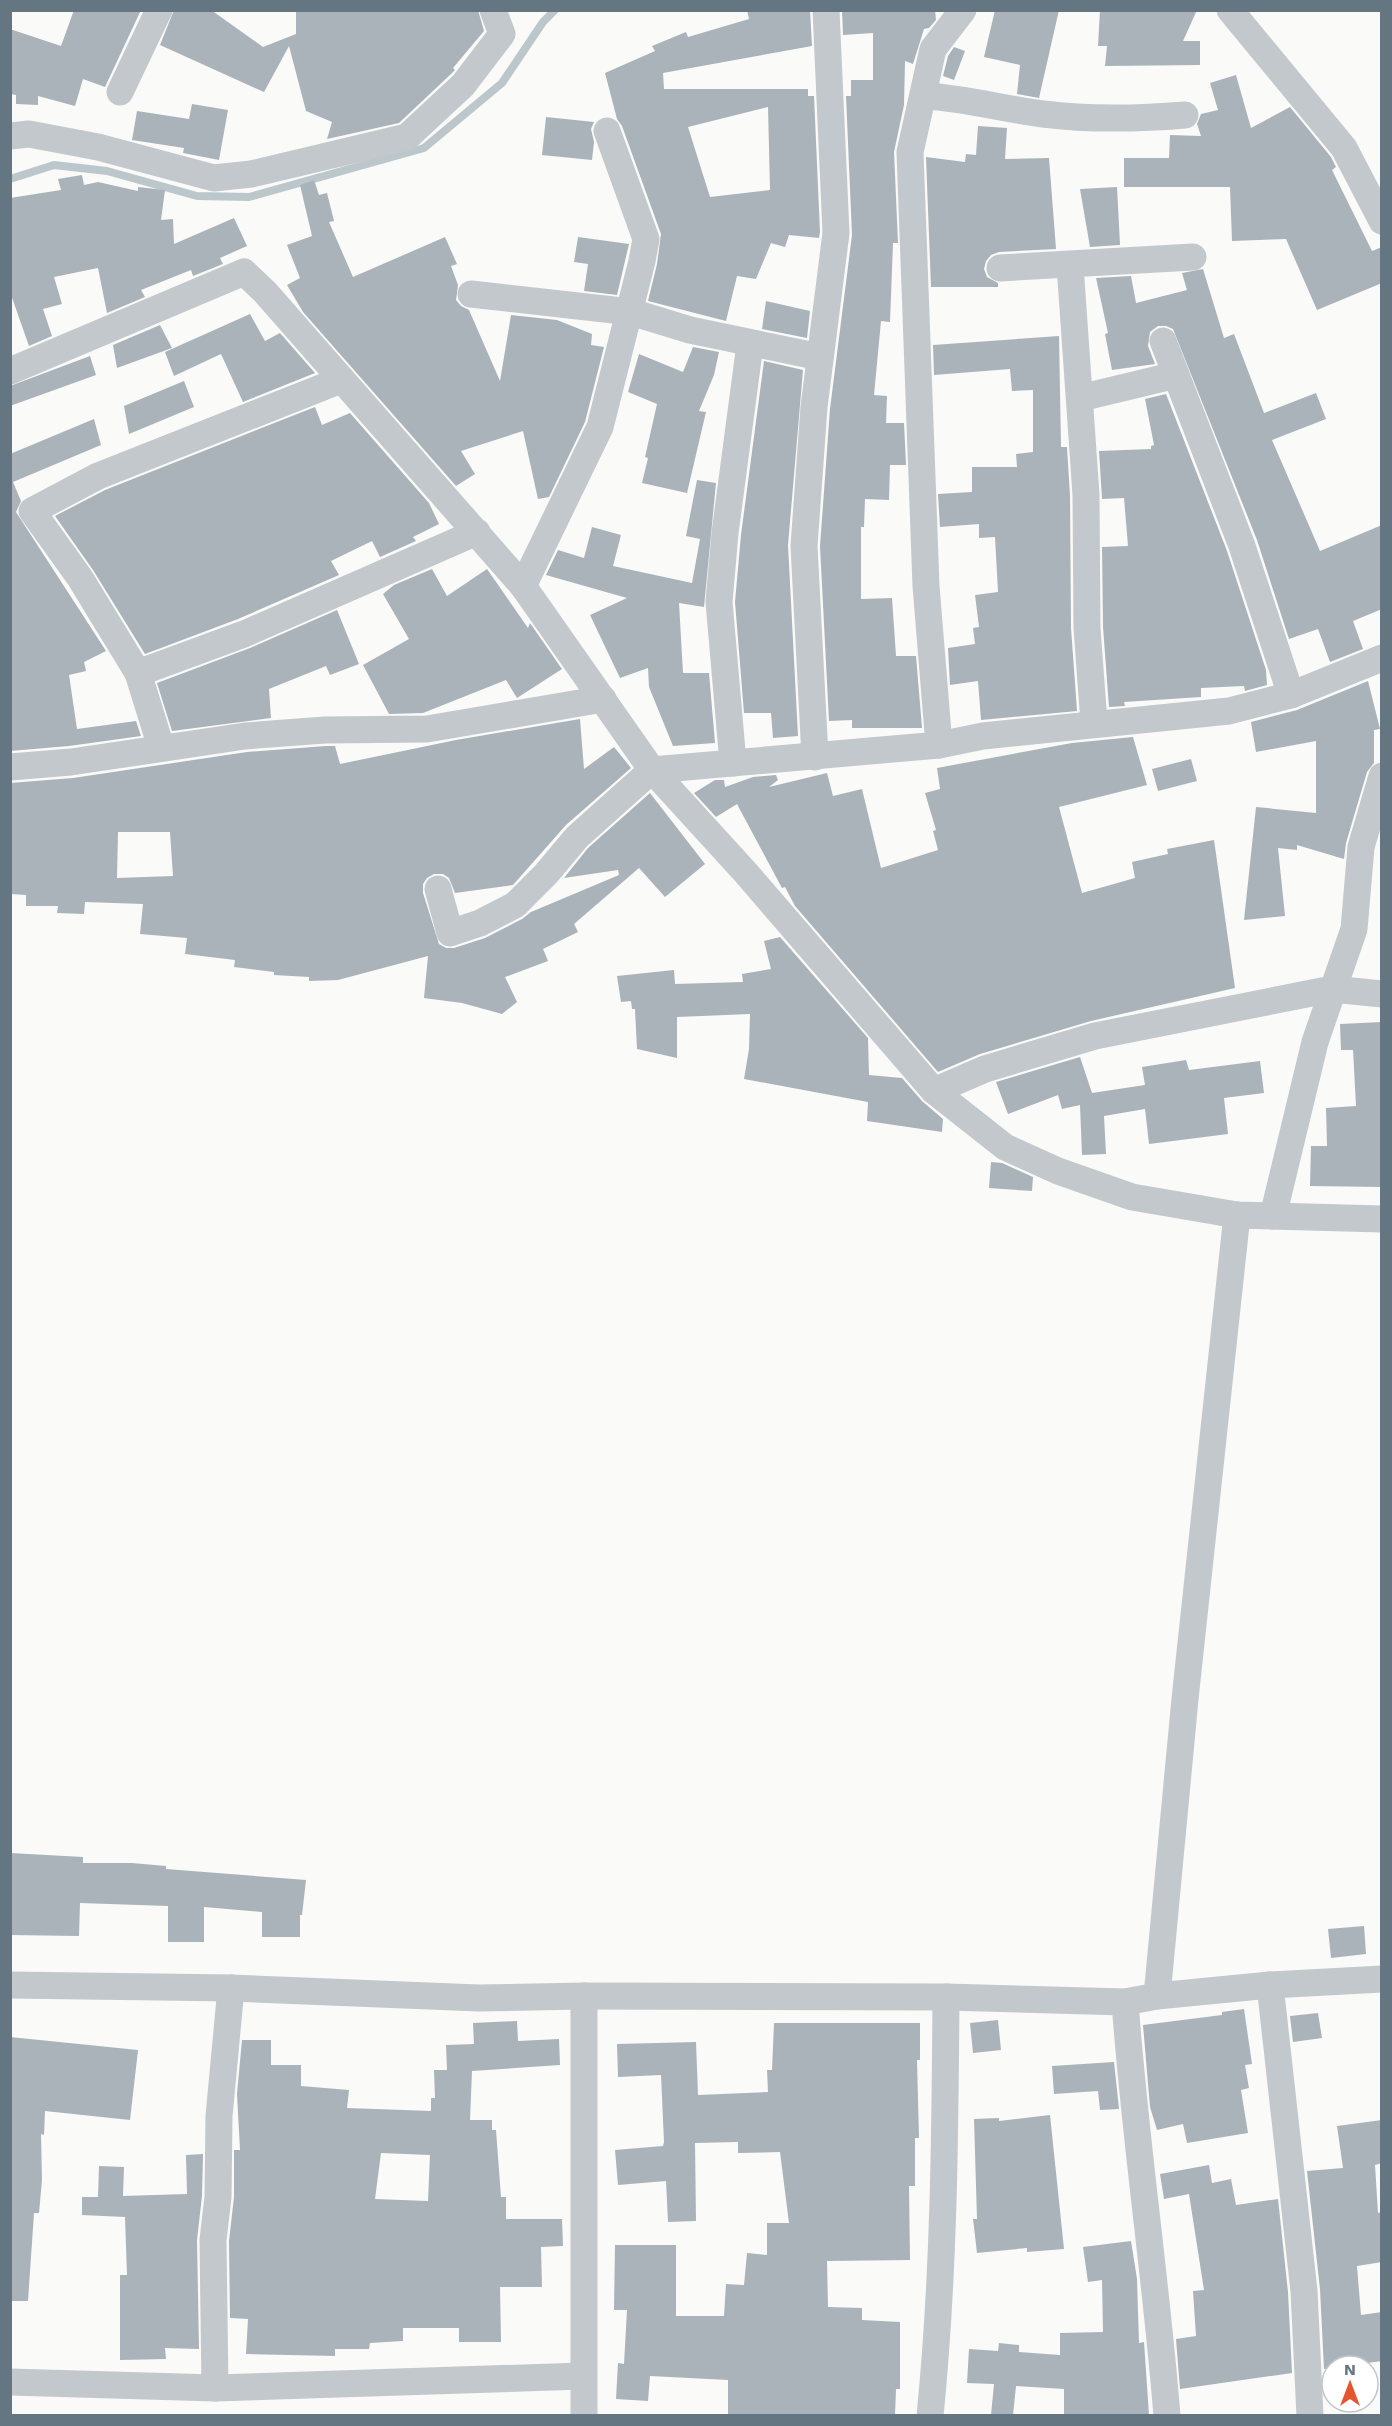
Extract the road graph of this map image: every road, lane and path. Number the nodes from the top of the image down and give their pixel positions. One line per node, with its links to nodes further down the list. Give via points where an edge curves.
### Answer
1 (159, 10): 6 (street)
2 (493, 10): 10 (street, via 502,34 463,85 407,137 251,174 214,178 98,147 29,134)
3 (826, 10): 19 (street, via 837,233)
4 (963, 10): 7 (street, via 933,49 924,81)
5 (1230, 10): 11 (street, via 1344,148)
6 (120, 92)
7 (925, 96): 8 (street, via 962,98 1042,114 1127,120); 31 (street, via 910,152 926,586)
8 (1185, 115)
9 (607, 131): 16 (street, via 646,239)
10 (10, 136)
11 (1382, 221)
12 (1193, 257): 13 (street)
13 (1070, 265): 14 (street); 23 (street)
14 (1000, 268)
15 (471, 294): 16 (street)
16 (631, 312): 18 (street); 25 (street, via 600,427)
17 (1163, 340): 21 (street)
18 (750, 344): 19 (street); 34 (street, via 719,602)
19 (820, 357): 33 (street, via 804,546)
20 (10, 371): 22 (street, via 244,272)
21 (1176, 375): 23 (street); 28 (street, via 1242,546)
22 (341, 380): 24 (street); 27 (street, via 118,467 32,511 80,578)
23 (1080, 398): 30 (street, via 1086,495 1087,628)
24 (477, 532): 25 (street); 27 (street, via 244,634)
25 (523, 586): 29 (street)
26 (1382, 658): 28 (street)
27 (138, 673): 32 (street)
28 (1291, 695): 30 (street, via 1228,711)
29 (603, 699): 32 (street, via 427,729 325,730); 36 (street)
30 (1095, 723): 31 (street)
31 (939, 745): 33 (street)
32 (161, 747): 35 (street, via 71,762)
33 (815, 758): 34 (street)
34 (733, 763): 36 (street)
35 (10, 767)
36 (652, 770): 38 (street, via 577,837 515,904 480,923 450,933); 42 (street)
37 (1382, 776): 39 (street, via 1361,847 1354,929)
38 (438, 889)
39 (1332, 989): 40 (street); 41 (street); 42 (street, via 1095,1036 985,1069); 44 (street, via 1315,1042)
40 (1382, 989)
41 (1382, 994)
42 (934, 1091): 43 (street, via 1005,1148 1058,1171 1132,1197)
43 (1237, 1215): 44 (street); 51 (street)
44 (1273, 1216): 45 (street)
45 (1382, 1219)
46 (1382, 1979): 48 (street)
47 (10, 1985): 49 (street)
48 (1270, 1985): 51 (street); 60 (street, via 1304,2291)
49 (231, 1988): 50 (street, via 479,1998); 56 (street, via 213,2240)
50 (584, 1996): 52 (street); 54 (street)
51 (1157, 1996): 53 (street)
52 (946, 1997): 53 (street); 58 (street, via 943,2233)
53 (1125, 2002): 59 (street, via 1132,2103 1148,2214)
54 (583, 2376): 56 (street); 57 (street)
55 (10, 2382): 56 (street)
56 (215, 2388)
57 (584, 2415)
58 (930, 2415)
59 (1167, 2415)
60 (1310, 2415)

